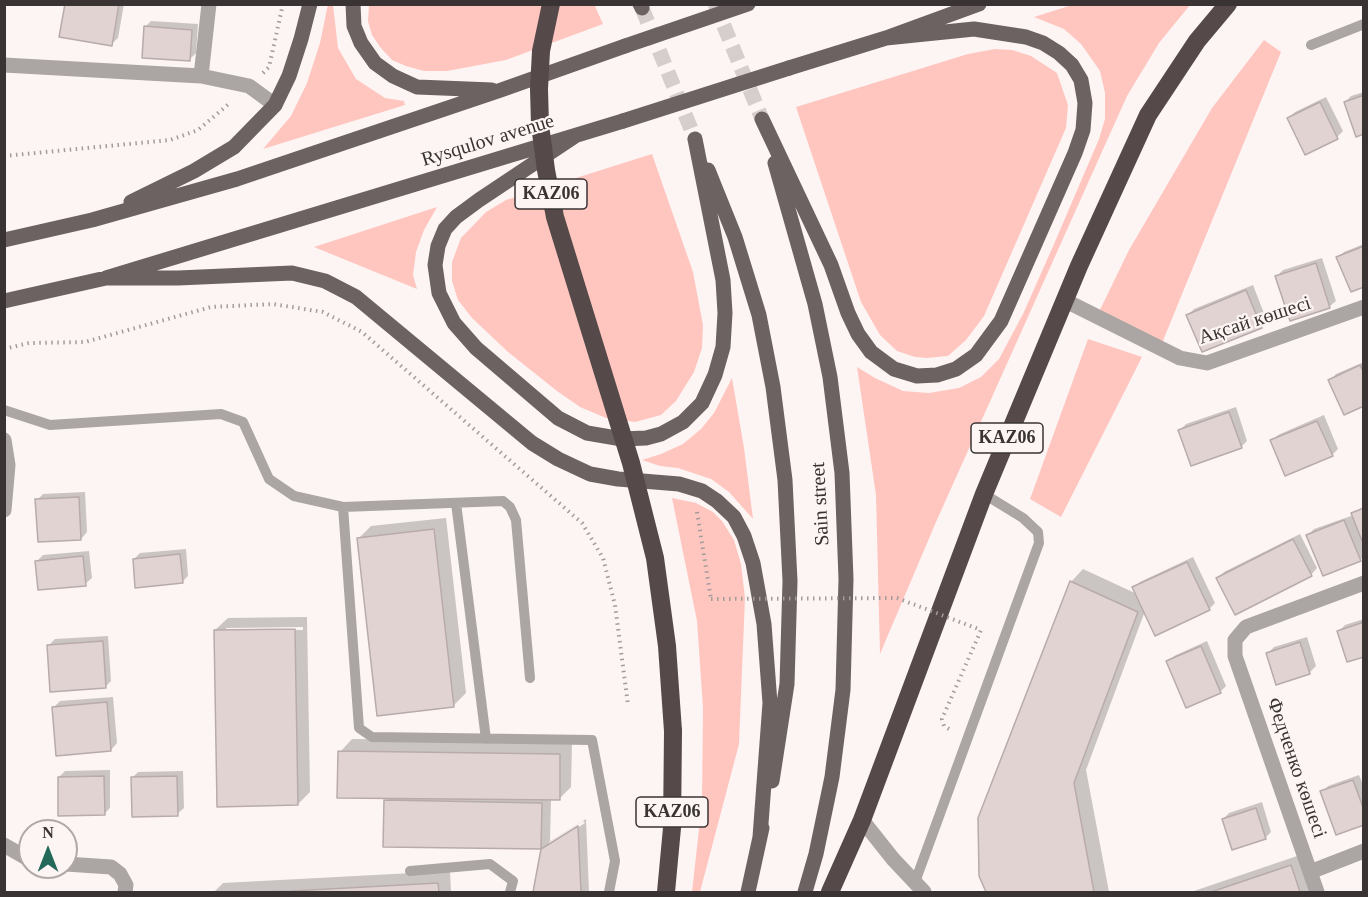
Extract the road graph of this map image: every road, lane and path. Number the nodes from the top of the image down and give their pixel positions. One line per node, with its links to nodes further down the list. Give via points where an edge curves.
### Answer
1 (209, 4): 13 (street)
2 (283, 4): 14 (path, via 268,67)
3 (310, 4): 16 (main road, via 289,76)
4 (353, 4): 15 (main road, via 354,26 361,44 375,63 393,76 417,87)
5 (551, 4): 50 (highway, KАZ06, bridge, via 541,51 539,89 546,170 555,217 631,463 655,558 667,646 673,731)
6 (748, 4): 15 (main road, bridge)
7 (980, 4): 10 (main road, Rysqulov avenue)
8 (1228, 4): 22 (highway, KАZ06, via 1197,40 1148,115)
9 (1364, 24): 11 (lane)
10 (886, 39): 17 (main road, Rysqulov avenue, bridge); 52 (main road, Sain street, via 974,28 1043,43 1072,65 1081,80 1085,103 1083,130 1001,321 976,355 956,369 917,376 894,369 871,352 858,334 831,265 762,119 815,304 830,377 842,473 846,579 843,690 832,777)
11 (1311, 45)
12 (4, 65): 13 (street)
13 (201, 76): 14 (street)
14 (249, 86): 16 (street); 18 (path, via 198,130 170,140)
15 (501, 90): 19 (main road, via 237,179)
16 (275, 105): 19 (main road, via 234,147 195,171)
17 (575, 136): 21 (main road, Rysqulov avenue); 39 (main road, Sain street, via 456,217 445,229 435,265 438,293 454,323 476,348 558,418 587,433 622,439 661,434 683,422 702,403 715,375 723,347 725,313 723,280 695,139 735,237 759,315 785,480 790,581 787,684)
18 (4, 156)
19 (92, 220): 20 (main road)
20 (4, 240)
21 (106, 278): 23 (main road, Rysqulov avenue); 39 (main road, via 292,273 325,281 356,297 490,409 558,459 590,474 679,484 702,491 717,501 734,517 744,536 753,562 764,624 770,703)
22 (1064, 300): 24 (street, Ақсай көшесі, via 1180,358 1207,363); 28 (highway, KАZ06)
23 (4, 301)
24 (1364, 307)
25 (4, 349): 35 (path, via 29,343 85,342 212,307 273,304 324,312 362,332 582,523 603,558 615,605)
26 (4, 410): 30 (lane, via 50,425 221,414 243,422 269,479 294,496)
27 (4, 440): 31 (street, via 8,465)
28 (984, 494): 38 (highway, KАZ06); 46 (lane, via 1038,532 1039,543)
29 (456, 503): 30 (lane); 34 (lane, via 503,501 516,520); 37 (lane)
30 (343, 507): 37 (lane, via 359,728 372,737)
31 (4, 510)
32 (697, 512): 36 (path, bridge, via 711,599 897,598 981,630 942,719)
33 (1364, 583): 45 (street, Федченко көшесі, via 1246,627 1235,640 1235,656)
34 (530, 678)
35 (628, 705)
36 (949, 729)
37 (486, 739): 49 (lane, via 592,740 615,861)
38 (862, 820): 46 (street); 53 (highway, KАZ06)
39 (760, 837): 51 (main road, Sain street)
40 (4, 845): 42 (street)
41 (1364, 851): 45 (street)
42 (18, 853)
43 (78, 865): 47 (street, via 111,867 120,874)
44 (410, 871): 48 (lane, via 490,864 513,881)
45 (1310, 872): 54 (street, Федченко көшесі)
46 (919, 887)
47 (125, 892)
48 (510, 892)
49 (609, 892)
50 (666, 892)
51 (748, 892)
52 (805, 892)
53 (830, 892)
54 (1317, 892)

